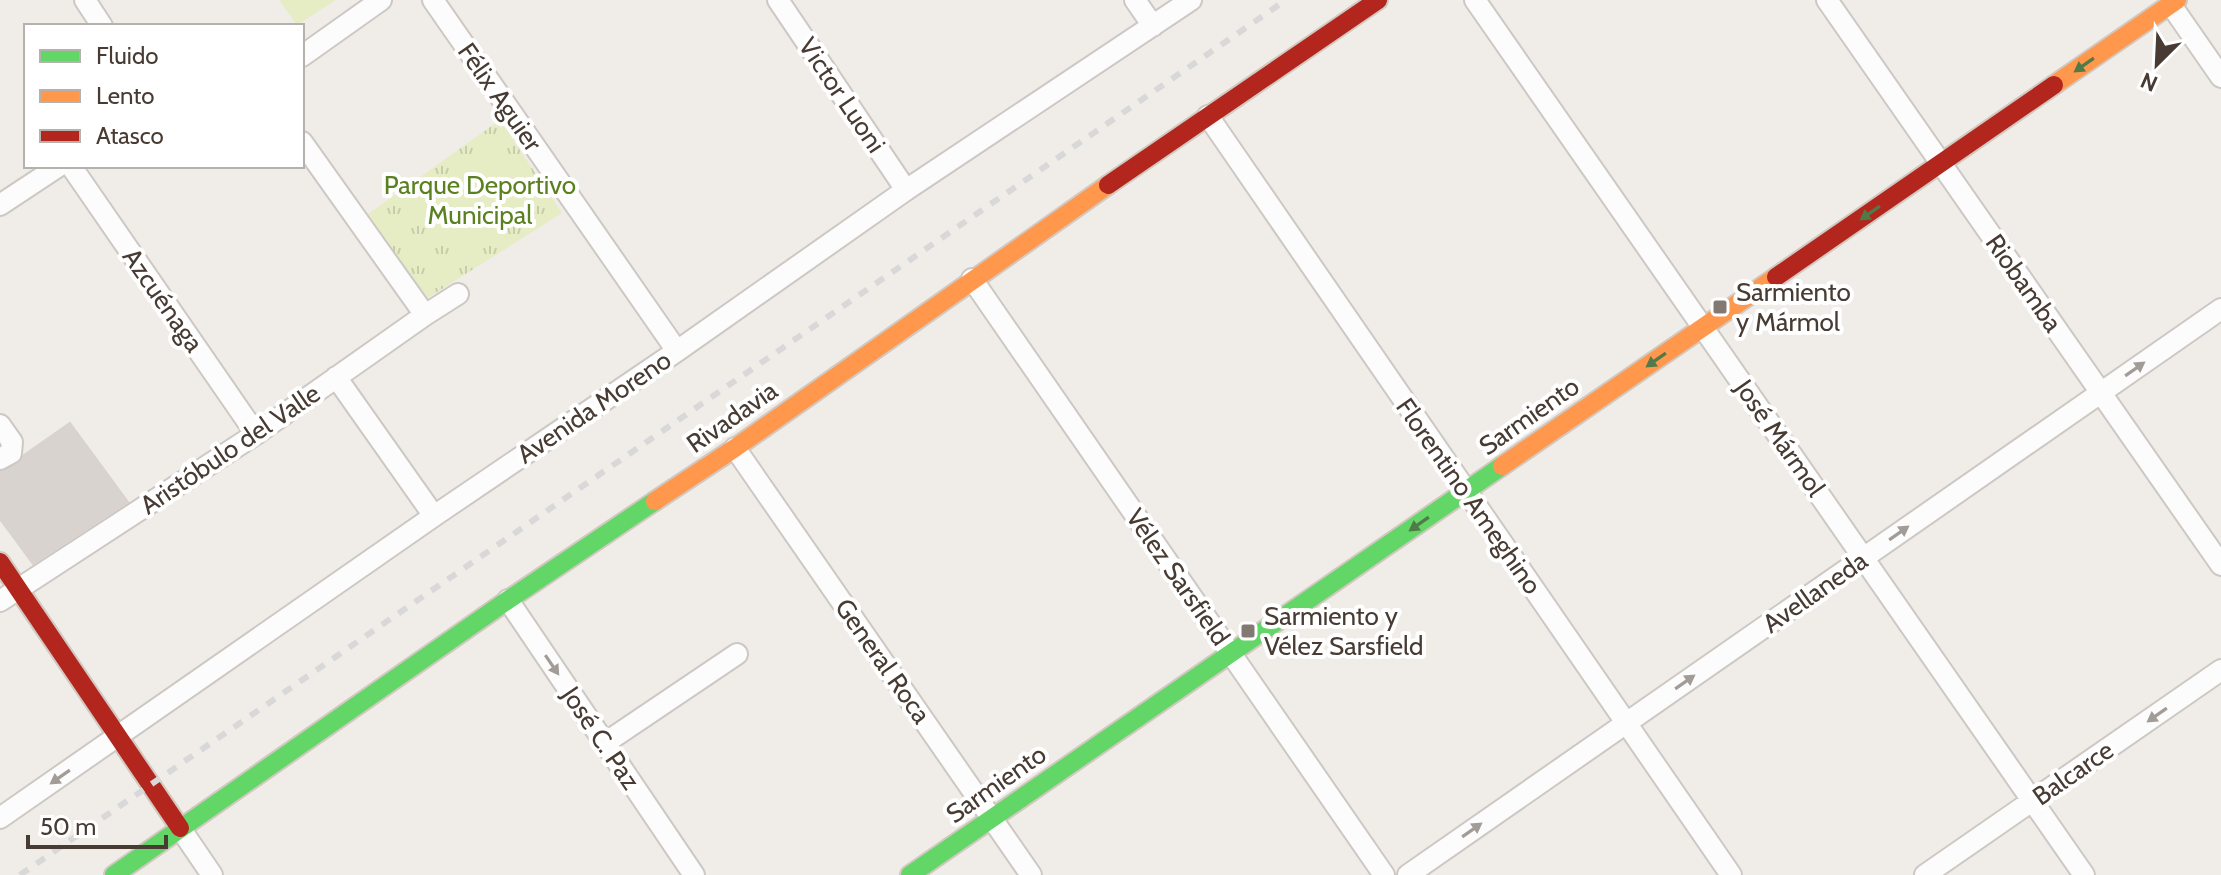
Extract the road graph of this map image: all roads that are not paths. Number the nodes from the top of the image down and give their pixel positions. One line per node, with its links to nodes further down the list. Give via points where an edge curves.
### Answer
1 (85, 0): 11 (street)
2 (381, 0): 13 (street)
3 (433, 0): 27 (street, Félix Aguier)
4 (778, 0): 20 (street, Victor Luoni)
5 (1135, 0): 12 (street)
6 (1191, 0): 12 (street, Avenida Moreno)
7 (1378, 0): 15 (street, Rivadavia)
8 (1475, 0): 26 (street, José Mármol)
9 (1827, 0): 17 (street, Riobamba)
10 (2172, 2): 14 (street); 17 (street, Sarmiento, one-way to 17)
11 (101, 24)
12 (1153, 26): 20 (street, Avenida Moreno)
13 (304, 55)
14 (2221, 77)
15 (1208, 116): 22 (street, Rivadavia); 34 (street, Florentino Ameghino)
16 (304, 145): 25 (street)
17 (1941, 163): 26 (street, Sarmiento, one-way to 26); 29 (street, Riobamba)
18 (56, 168): 21 (street)
19 (72, 168): 31 (street, Azcuénaga)
20 (906, 190): 27 (street, Avenida Moreno)
21 (0, 205)
22 (972, 279): 32 (street, Rivadavia); 42 (street, Vélez Sarsfield)
23 (458, 294): 25 (street, Aristóbulo del Valle)
24 (2221, 309): 29 (street, Avellaneda, one-way to 24)
25 (425, 315): 28 (street, Aristóbulo del Valle)
26 (1703, 328): 34 (street, Sarmiento, one-way to 34); 36 (street, José Mármol)
27 (677, 351): 35 (street, Avenida Moreno)
28 (336, 377): 31 (street, Aristóbulo del Valle); 35 (street)
29 (2101, 393): 36 (street, Avellaneda, one-way to 29); 38 (street, Riobamba)
30 (0, 425): 33 (street, via 12,442 11,453)
31 (256, 434): 39 (street, Aristóbulo del Valle)
32 (735, 448): 40 (street, Rivadavia); 50 (street, General Roca)
33 (0, 459)
34 (1466, 491): 42 (street, Sarmiento, one-way to 42); 45 (street, Florentino Ameghino)
35 (434, 516): 46 (street, Avenida Moreno)
36 (1864, 558): 45 (street, Avellaneda, one-way to 36); 48 (street, José Mármol)
37 (0, 562): 39 (street)
38 (2221, 565)
39 (18, 589): 41 (street, Aristóbulo del Valle); 46 (street)
40 (508, 600): 47 (street, José C. Paz, one-way to 47); 51 (street, Rivadavia)
41 (0, 601)
42 (1231, 653): 50 (street, Sarmiento); 57 (street, Vélez Sarsfield)
43 (737, 654): 47 (street)
44 (2221, 670): 48 (street, Balcarce, one-way to 48)
45 (1626, 723): 58 (street, Avellaneda, one-way to 45); 59 (street, Florentino Ameghino)
46 (119, 735): 49 (street, Avenida Moreno, one-way to 49); 51 (street)
47 (605, 743): 54 (street, José C. Paz)
48 (2032, 801): 60 (street, Balcarce); 61 (street, José Mármol)
49 (0, 818)
50 (992, 819): 55 (street, Sarmiento); 56 (street, General Roca)
51 (180, 828): 52 (street, Rivadavia); 53 (street)
52 (114, 875)
53 (212, 875)
54 (694, 875)
55 (910, 875)
56 (1031, 875)
57 (1384, 875)
58 (1408, 875)
59 (1731, 875)
60 (1925, 875)
61 (2084, 875)

